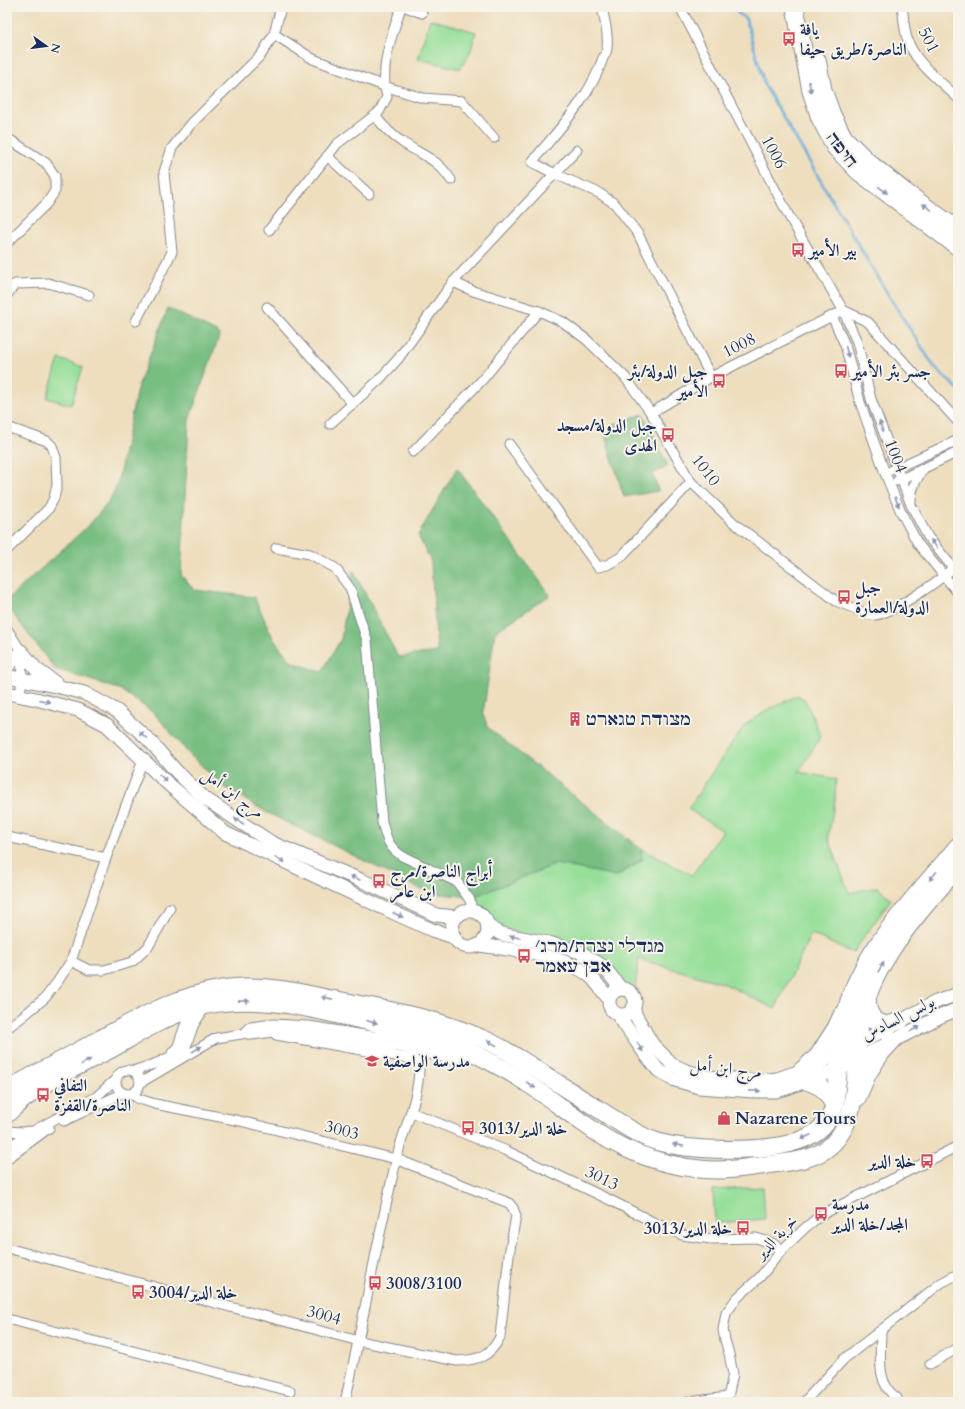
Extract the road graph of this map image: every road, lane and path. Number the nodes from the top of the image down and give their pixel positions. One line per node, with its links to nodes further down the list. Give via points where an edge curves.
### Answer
1 (281, 7): 10 (street)
2 (401, 7): 11 (street, via 385,62)
3 (406, 7): 9 (street)
4 (602, 7): 18 (street, via 607,46 600,67 575,110 532,162)
5 (680, 7): 29 (street, 1006, via 790,218)
6 (795, 7): 24 (highway, חיפה, one-way to 24, via 811,91 820,118 835,147 859,172)
7 (807, 7): 22 (highway, חיפה, one-way to 7, via 905,192 868,162 844,138 823,90)
8 (902, 7): 12 (street, 501, via 907,39 914,54)
9 (422, 13)
10 (274, 34): 11 (street, via 313,59); 32 (street, via 261,54 192,123 172,148 164,172 172,252)
11 (384, 86): 13 (street, via 387,97 380,112); 15 (street, via 423,98 462,101)
12 (958, 98)
13 (375, 116): 17 (street, via 337,144); 19 (street, via 387,131 400,141 435,161)
14 (7, 138): 23 (street, via 46,163 55,176 55,190 47,203)
15 (494, 138)
16 (577, 150): 18 (street)
17 (327, 156): 20 (street); 21 (street)
18 (555, 174): 25 (street); 33 (street, via 599,193 615,204 629,222 638,234)
19 (451, 180)
20 (369, 194)
21 (268, 230)
22 (958, 230)
23 (7, 243)
24 (958, 247)
25 (454, 282): 30 (street, 1010, via 473,291); 34 (street, via 398,359)
26 (7, 295): 27 (street, via 15,284 48,282)
27 (89, 295)
28 (267, 307): 34 (street)
29 (843, 310): 31 (street, 1008); 36 (street, via 868,322); 43 (street, 1004, one-way to 29, via 871,399 857,342)
30 (539, 311): 35 (street, 1010, via 563,322 587,340 625,377); 41 (street, via 482,379)
31 (832, 316): 33 (street, 1008); 47 (street, 1004, one-way to 47, via 845,345 860,402)
32 (136, 321)
33 (711, 377): 35 (street, 1008)
34 (353, 404): 37 (street)
35 (651, 413): 49 (street, 1010)
36 (958, 422)
37 (330, 424)
38 (7, 427): 53 (street, via 47,440 56,458 56,485 49,508)
39 (958, 440): 44 (street)
40 (509, 444): 49 (street, via 598,567 607,566 621,557)
41 (413, 452)
42 (958, 452): 46 (street)
43 (891, 453): 44 (street, via 907,459); 45 (street, 1004)
44 (917, 458): 45 (street)
45 (897, 468): 47 (street); 48 (street, 1004)
46 (924, 468): 48 (street); 51 (street, via 913,484)
47 (885, 473): 50 (street, 1004)
48 (901, 479): 50 (street); 51 (street, 1004)
49 (691, 482): 55 (street, 1010, via 734,523 836,602 870,615 882,614)
50 (890, 484): 55 (street, 1004, one-way to 55, via 912,534)
51 (911, 505): 54 (street, 1004, one-way to 51, via 928,537)
52 (276, 548): 70 (street, via 310,554 335,568 350,588 367,640 382,822 386,839 402,856 457,882 470,900)
53 (7, 550)
54 (955, 571): 55 (street, 1010)
55 (944, 576): 56 (street, 1004)
56 (958, 593)
57 (7, 629): 58 (street)
58 (21, 651): 59 (street); 61 (street); 62 (street, via 36,669)
59 (7, 666)
60 (7, 676): 61 (street, مرج ابن أمل)
61 (22, 679): 62 (street, مرج ابن أمل); 63 (street)
62 (60, 687): 71 (street, مرج ابن أمل, one-way to 62, via 436,915 272,843 204,798 176,772 149,740 117,711 84,693)
63 (13, 694): 64 (street, مرج ابن أمل, one-way to 64, via 78,710 107,725)
64 (143, 760): 67 (street); 73 (street, مرج ابن أمل, one-way to 73, via 225,833 403,917)
65 (7, 837): 67 (street)
66 (958, 846): 77 (highway, one-way to 77, via 921,888 880,943 860,975)
67 (106, 858): 75 (street)
68 (958, 867): 77 (highway, one-way to 68)
69 (170, 908): 75 (street, via 148,947 132,962 104,970 89,970)
70 (472, 911): 71 (street, via 461,913); 72 (street, via 480,913)
71 (456, 918): 73 (street, via 451,928)
72 (488, 926): 74 (street, via 488,935); 78 (street, one-way to 72, via 604,967 580,952 502,934)
73 (454, 937): 74 (street, via 464,947)
74 (480, 945): 80 (street, via 548,957 573,966 591,977)
75 (71, 961): 87 (street, via 45,998)
76 (227, 988): 81 (highway); 99 (highway, via 172,1003 143,1016 21,1082); 101 (highway, one-way to 76, via 821,1128 812,1135 791,1143 767,1149 737,1150 681,1146 655,1140 630,1129 518,1058 485,1039 456,1028 408,1014 301,994 249,987)
77 (862, 988): 85 (highway, via 874,1021 887,1025); 90 (highway); 92 (highway, via 849,1000 845,1020); 95 (highway)
78 (621, 989): 80 (street, via 614,991); 82 (street, via 633,995)
79 (958, 994): 85 (street, بولس السادس, via 936,1002)
80 (609, 999): 84 (street, via 611,1010)
81 (200, 1006): 86 (highway); 91 (highway, via 190,1023 181,1049); 93 (highway, one-way to 93, via 253,1001 305,1007 377,1023 455,1045)
82 (633, 1008): 84 (street, via 627,1014); 95 (street, مرج ابن أمل, via 652,1044 673,1065 686,1072 761,1081)
83 (958, 1010): 89 (street, بولس السادس, one-way to 83)
84 (618, 1015): 95 (street, مرج ابن أمل, one-way to 95, via 658,1070 672,1079 700,1087 776,1091)
85 (900, 1021): 90 (street, بولس السادس)
86 (151, 1027): 91 (highway, via 166,1029 177,1035 180,1040); 104 (highway, one-way to 86, via 34,1090)
87 (7, 1028)
88 (251, 1031): 93 (highway, via 273,1028 308,1030 399,1043); 97 (street, one-way to 88, via 216,1038); 103 (street, via 413,1059 419,1064 419,1077)
89 (893, 1040): 92 (street, بولس السادس); 102 (highway, via 868,1073)
90 (857, 1044): 92 (highway)
91 (176, 1054): 94 (street)
92 (845, 1061): 95 (street, مرج ابن أمل); 101 (highway); 102 (highway, via 855,1086)
93 (503, 1068): 102 (highway, one-way to 102, via 620,1147 667,1163 701,1170 807,1158 825,1150 841,1135)
94 (133, 1071): 96 (street, via 125,1071); 97 (street, via 138,1076)
95 (804, 1076): 101 (highway, via 824,1089)
96 (117, 1078): 98 (street, via 118,1088); 105 (street, via 96,1097)
97 (139, 1085): 98 (street, via 137,1090); 100 (street)
98 (127, 1093): 100 (street, 3003); 109 (street, via 49,1128)
99 (7, 1094)
100 (155, 1104): 110 (street, 3003, via 240,1121)
101 (834, 1106)
102 (851, 1110)
103 (411, 1112): 110 (street); 113 (street, 3013, via 506,1150 682,1235 711,1239 756,1238 772,1243)
104 (7, 1114)
105 (33, 1130): 106 (street); 108 (street, via 13,1144)
106 (7, 1131)
107 (958, 1146): 113 (street, خربة الدير, via 821,1215)
108 (7, 1153)
109 (7, 1159)
110 (396, 1160): 111 (street, 3003, via 509,1203); 117 (street)
111 (513, 1208): 117 (street, 3004, via 516,1216 500,1337 495,1347 485,1356 457,1361)
112 (7, 1248): 117 (street, 3004)
113 (782, 1250): 121 (street, خربة الدير, via 726,1313 723,1330 733,1374)
114 (958, 1274): 116 (street, via 941,1283)
115 (7, 1319): 120 (street)
116 (882, 1330): 124 (street, via 844,1359); 125 (street, via 882,1373 885,1385 897,1398)
117 (359, 1341): 122 (street)
118 (958, 1348): 119 (street)
119 (930, 1364)
120 (290, 1391)
121 (729, 1400): 123 (street)
122 (345, 1402)
123 (688, 1402)
124 (804, 1402)
125 (897, 1402)

